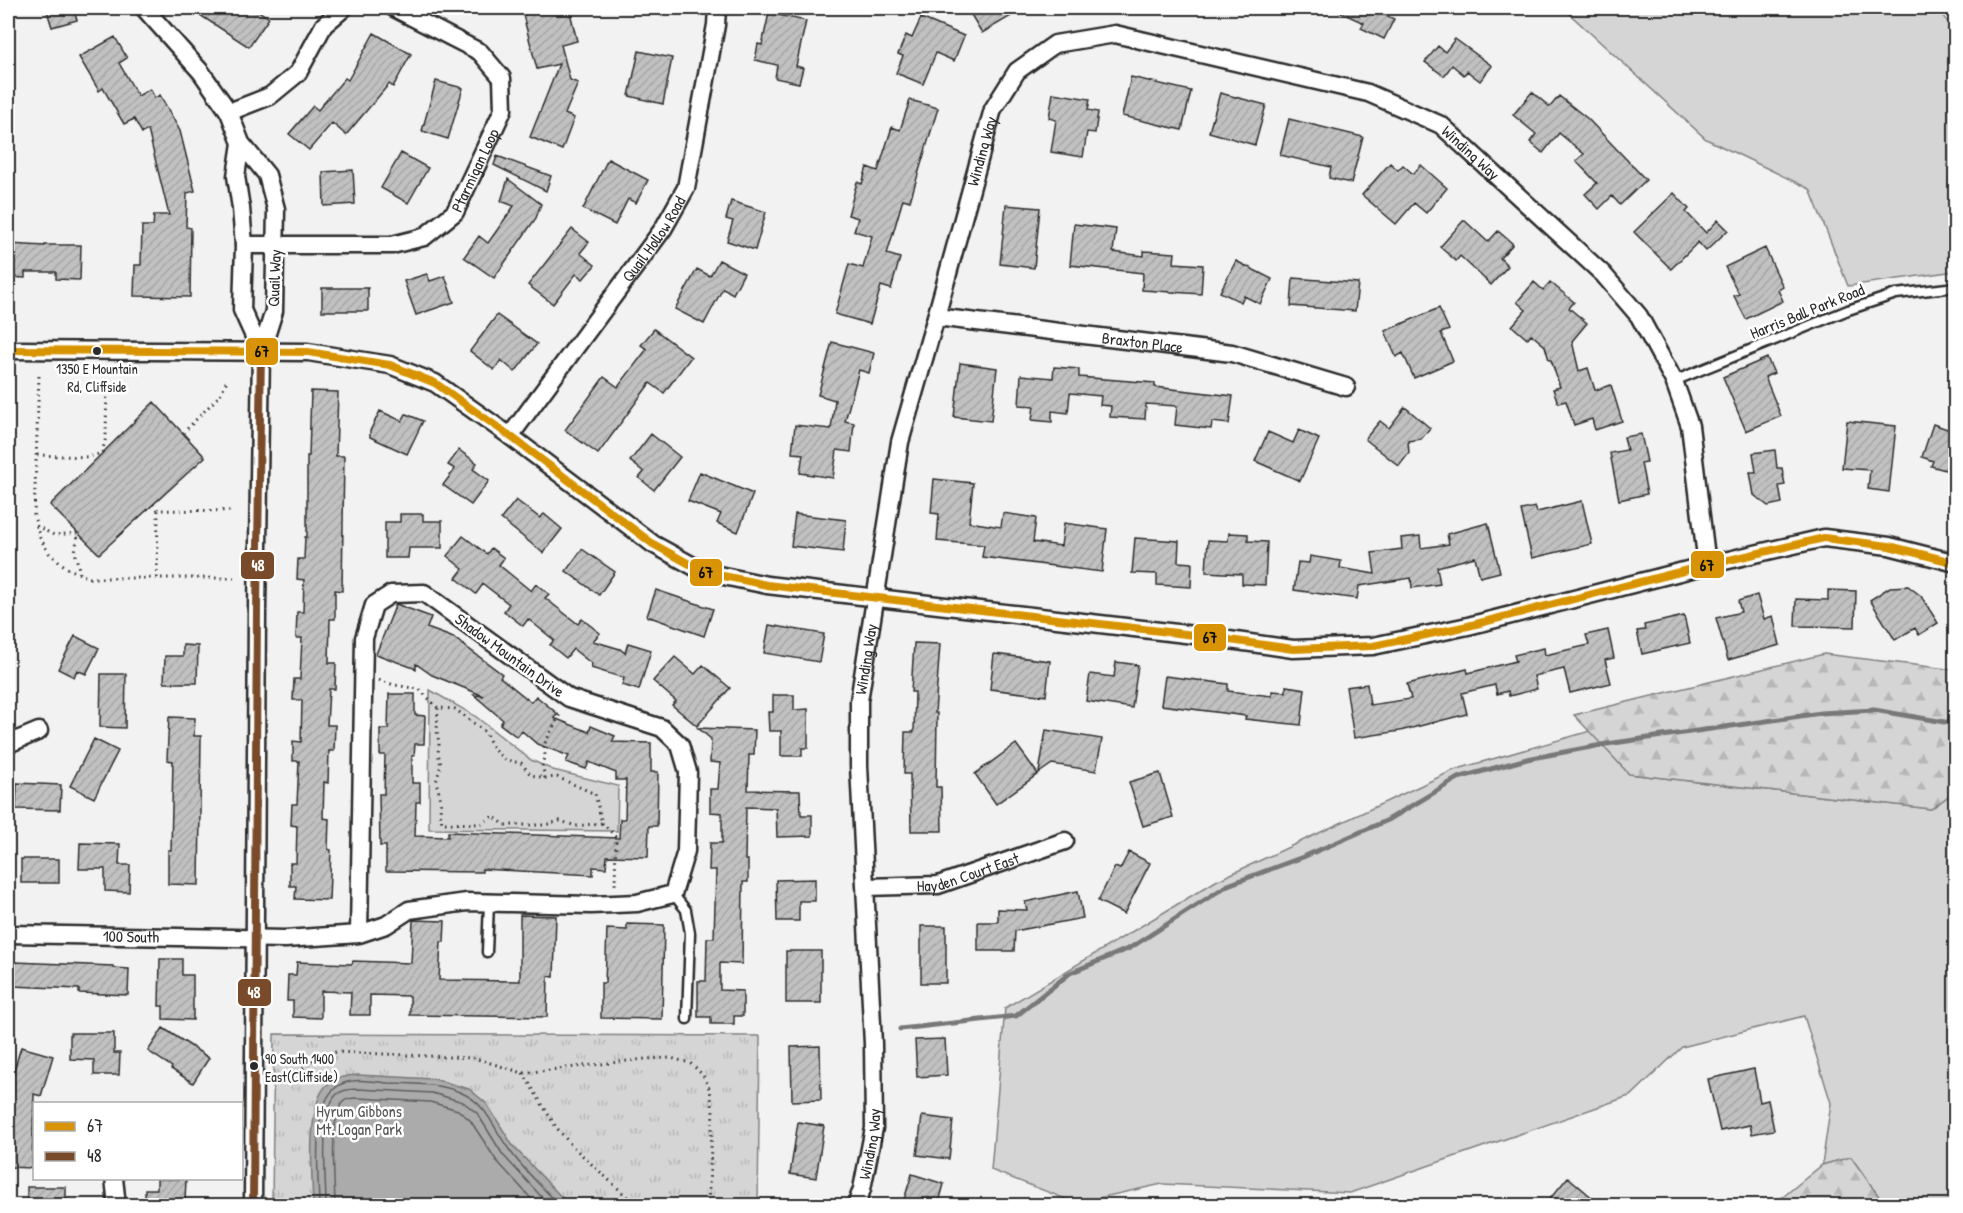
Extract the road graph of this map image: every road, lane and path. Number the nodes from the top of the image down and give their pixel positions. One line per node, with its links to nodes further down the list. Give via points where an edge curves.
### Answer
1 (144, 8): 5 (street, Quail Way, via 201,72)
2 (344, 8): 5 (street, via 324,25 298,73 270,96)
3 (393, 8): 8 (street, Ptarmigan Loop, via 480,52 502,78 503,110 455,212 424,237 392,245)
4 (717, 8): 19 (street, Quail Hollow Road, via 686,188 663,230)
5 (229, 112): 6 (street, Quail Way)
6 (241, 143): 7 (street, Quail Way, via 236,176); 8 (street, Quail Way, via 267,175 276,208)
7 (244, 245): 8 (street, Ptarmigan Loop); 12 (street, Quail Way, via 242,310)
8 (275, 245): 12 (street, Quail Way, via 274,311)
9 (1956, 287): 16 (lane, Harris Ball Park Road, via 1886,297)
10 (936, 317): 16 (street, Winding Way, via 993,109 1017,71 1055,44 1115,34 1368,93 1441,125 1604,274 1639,316); 17 (street, Braxton Place, via 1232,353); 30 (street, Winding Way, via 900,442)
11 (8, 350): 12 (street)
12 (261, 352): 19 (street, via 308,352 390,366 435,383); 45 (street)
13 (39, 376): 20 (path)
14 (107, 378): 20 (path, via 102,453 89,457)
15 (227, 380): 18 (path, via 220,395)
16 (1674, 381): 26 (street, Winding Way, via 1690,426)
17 (1346, 387)
18 (183, 433)
19 (510, 436): 30 (street, via 653,544 704,572 767,585)
20 (37, 455): 24 (path)
21 (153, 504): 22 (path)
22 (158, 510): 23 (path); 28 (path)
23 (234, 511)
24 (36, 526): 27 (path, via 49,554); 27 (path, via 54,535 78,533 75,552)
25 (1956, 563): 26 (street, via 1889,546 1824,538)
26 (1707, 565): 30 (street, via 1373,646 1293,649)
27 (80, 574): 28 (path, via 89,578)
28 (157, 578): 29 (path)
29 (234, 578)
30 (876, 598): 39 (street, Winding Way, via 859,701)
31 (363, 675): 32 (street, Shadow Mountain Drive, via 364,638 374,605 391,594 424,593); 33 (path, via 419,690); 44 (street, Shadow Mountain Drive)
32 (569, 698): 36 (path, via 544,745); 40 (street, Shadow Mountain Drive, via 662,728 680,745 688,772 686,851)
33 (438, 708): 36 (path, via 455,710 485,732 494,750 505,760 521,763 531,775); 37 (path, via 441,765 436,782 442,823 481,824 493,816 505,825)
34 (39, 731): 35 (street)
35 (8, 744)
36 (545, 778): 37 (path, via 557,777 595,794)
37 (602, 823): 42 (path, via 616,837)
38 (1065, 841): 39 (street, Hayden Court East, via 938,885)
39 (866, 887): 57 (street, Winding Way, via 874,1128)
40 (674, 894): 42 (street); 47 (lane, via 686,910 690,933)
41 (489, 903): 42 (street); 44 (street, via 409,910 386,925); 46 (lane)
42 (615, 904)
43 (8, 934): 45 (street, 100 South)
44 (359, 934): 45 (street)
45 (256, 937): 53 (street)
46 (487, 952)
47 (687, 1018)
48 (523, 1073): 49 (path, via 474,1058 336,1052 316,1058); 54 (path, via 572,1146); 55 (path, via 645,1059 672,1058 690,1063 703,1075 713,1110)
49 (284, 1082)
50 (114, 1180): 52 (street)
51 (750, 1199): 56 (path)
52 (117, 1206)
53 (253, 1206)
54 (637, 1206)
55 (708, 1206)
56 (754, 1206)
57 (856, 1206)

